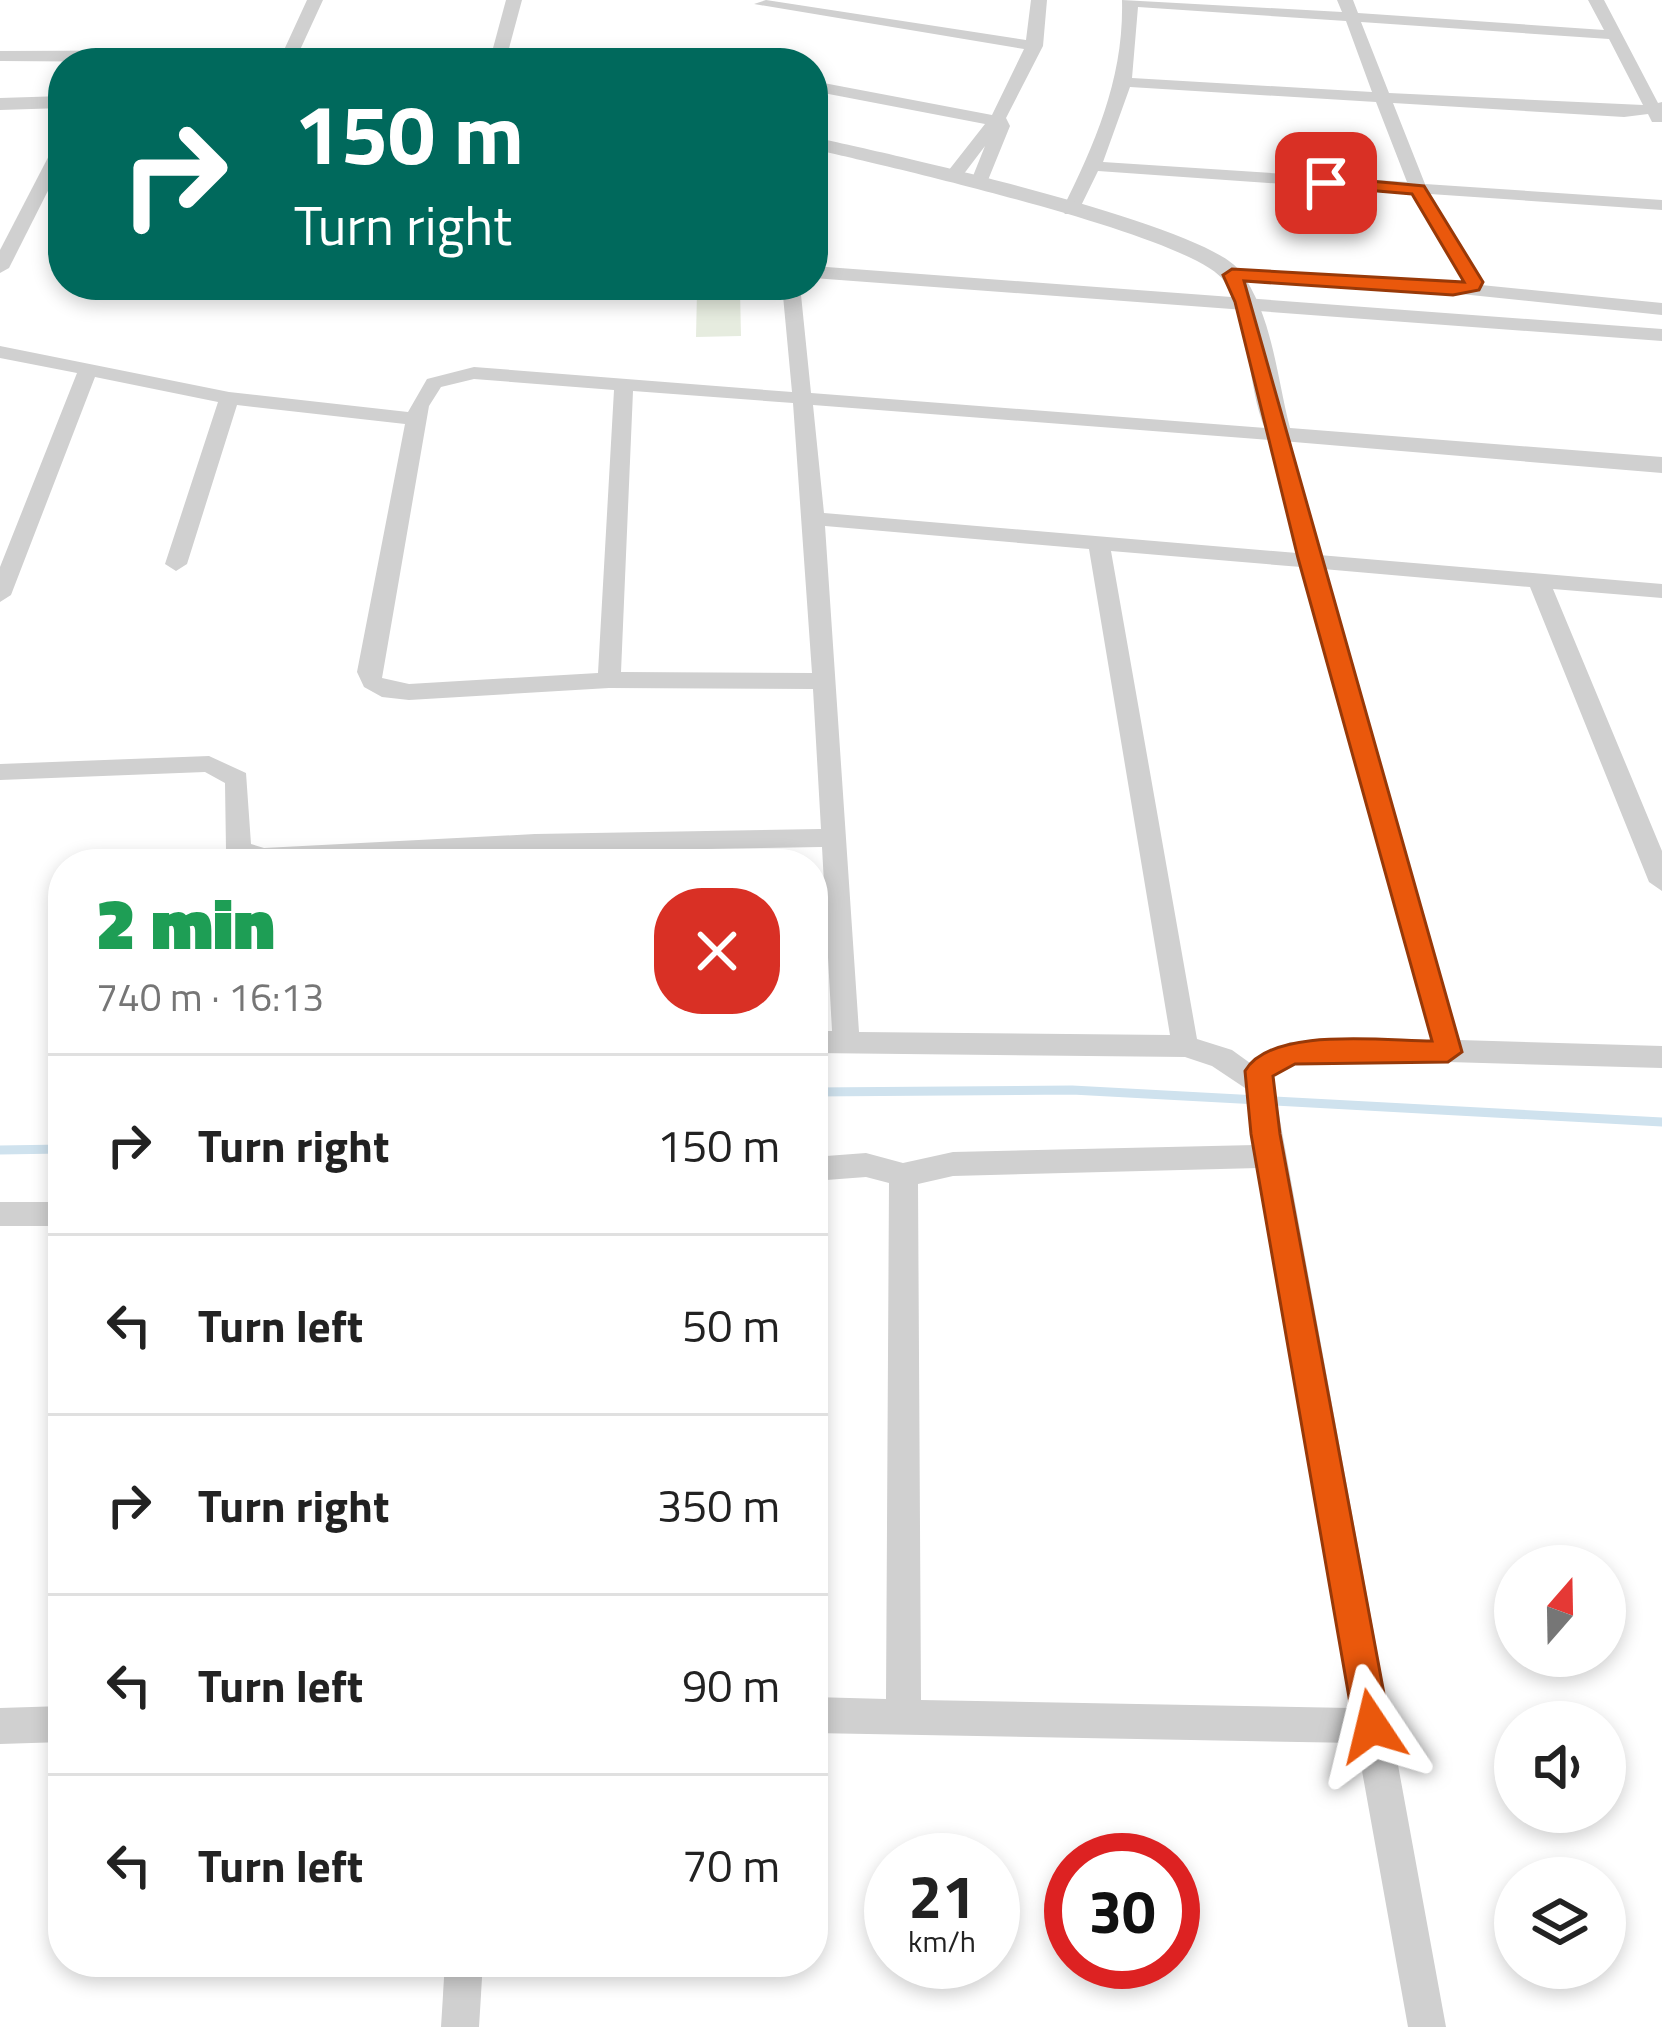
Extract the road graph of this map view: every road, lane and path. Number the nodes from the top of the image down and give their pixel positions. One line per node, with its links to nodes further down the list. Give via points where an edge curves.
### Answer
1 (315, 0): 10 (street)
2 (514, 0): 11 (street)
3 (1039, 0): 9 (street)
4 (1596, 0): 8 (street)
5 (1130, 1): 7 (street); 14 (street)
6 (763, 4): 9 (street)
7 (1348, 9): 8 (street); 16 (street)
8 (1614, 35): 19 (street)
9 (1035, 46): 20 (street)
10 (293, 48)
11 (501, 48)
12 (0, 56): 13 (street)
13 (48, 56)
14 (1126, 82): 16 (street); 23 (street)
15 (828, 89): 20 (street)
16 (1380, 97): 19 (street, via 1624,112); 27 (street)
17 (48, 103): 18 (street)
18 (0, 104)
19 (1656, 107): 21 (street)
20 (1000, 122): 25 (street); 26 (street)
21 (1662, 124)
22 (828, 146): 25 (street)
23 (1093, 166): 27 (street); 29 (street)
24 (48, 174): 30 (street)
25 (954, 175): 26 (street)
26 (980, 182): 29 (street)
27 (1418, 189): 28 (street); 33 (street, via 1472,278)
28 (1662, 205)
29 (1070, 211): 32 (street, via 1185,247)
30 (0, 268)
31 (828, 273): 35 (street)
32 (1232, 275): 33 (street); 35 (street)
33 (1464, 289): 36 (street)
34 (792, 300): 41 (street)
35 (1244, 302): 37 (street); 44 (street)
36 (1662, 309)
37 (1662, 335)
38 (0, 352): 39 (street)
39 (87, 373): 42 (street); 52 (street)
40 (624, 382): 41 (street); 43 (street, via 455,374 422,391); 53 (street)
41 (802, 396): 44 (street); 46 (street)
42 (229, 398): 43 (street); 49 (street)
43 (416, 419): 53 (street, via 372,682 409,692)
44 (1279, 435): 45 (street); 48 (street)
45 (1662, 464)
46 (814, 519): 47 (street); 54 (street)
47 (1099, 542): 48 (street); 62 (street)
48 (1309, 558): 50 (street); 63 (street)
49 (176, 564)
50 (1538, 580): 51 (street); 59 (street)
51 (1662, 591)
52 (0, 595)
53 (609, 680): 54 (street)
54 (823, 681): 56 (street)
55 (0, 772): 57 (street, via 209,764 237,779)
56 (834, 838): 58 (street); 61 (street)
57 (239, 849)
58 (419, 849)
59 (1662, 882)
60 (828, 1042): 61 (street)
61 (846, 1042): 62 (street)
62 (1185, 1046): 65 (street, via 1222,1058)
63 (1448, 1052): 64 (street); 65 (street, via 1290,1053 1259,1071)
64 (1662, 1057)
65 (1259, 1089): 66 (street)
66 (1269, 1145): 68 (street, via 953,1164); 75 (street)
67 (828, 1168): 68 (street)
68 (903, 1174): 72 (street)
69 (0, 1214): 70 (street)
70 (48, 1214)
71 (828, 1715): 72 (street)
72 (904, 1716): 75 (street)
73 (48, 1724): 74 (street)
74 (0, 1726)
75 (1372, 1726): 78 (street)
76 (463, 1977): 77 (street)
77 (460, 2027)
78 (1427, 2027)

